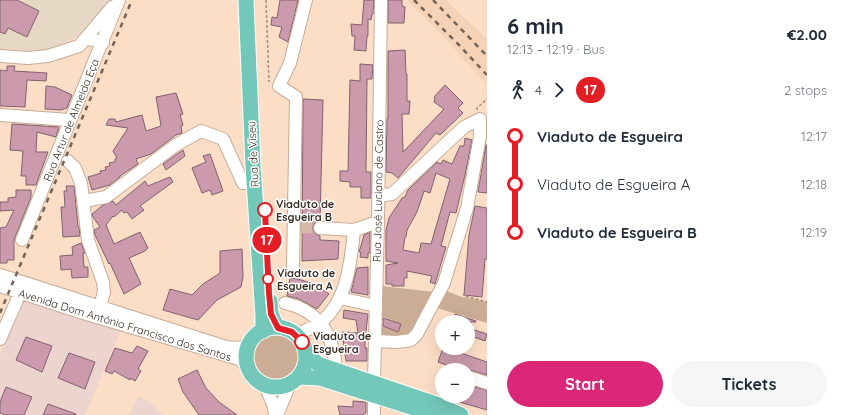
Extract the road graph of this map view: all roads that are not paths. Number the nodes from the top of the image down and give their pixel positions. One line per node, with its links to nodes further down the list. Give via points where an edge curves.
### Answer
1 (119, 0): 6 (street); 7 (street, Rua Artur de Almeida Eça)
2 (246, 0): 13 (main road, Rua de Viseu)
3 (256, 0): 29 (main road, Rua de Viseu, via 269,293 271,314)
4 (306, 0): 20 (street, via 290,63 279,86 296,97 297,227)
5 (381, 0): 14 (street, Rua José Luciano de Castro)
6 (82, 42): 7 (street); 8 (street, via 48,56)
7 (101, 47): 11 (street, Rua Artur de Almeida Eça)
8 (0, 56)
9 (0, 114): 11 (street)
10 (483, 116): 14 (street, via 464,127 392,194); 33 (street, via 466,208 444,283 417,334 411,340)
11 (70, 120): 19 (street, Rua Artur de Almeida Eça)
12 (68, 161): 15 (street, via 75,168)
13 (254, 182): 15 (street, via 243,183 223,139 201,131 176,145 106,197); 30 (main road, Rua de Viseu)
14 (378, 196): 16 (street, Rua José Luciano de Castro)
15 (84, 201): 26 (street, via 88,240 103,282 104,292)
16 (378, 222): 18 (street); 27 (street, Rua José Luciano de Castro)
17 (320, 228): 18 (street)
18 (354, 230): 24 (street)
19 (22, 240)
20 (293, 267)
21 (0, 275): 26 (street, Avenida Dom António Francisco dos Santos)
22 (0, 286): 23 (street, Avenida Dom António Francisco dos Santos)
23 (20, 292): 32 (street); 37 (street, Avenida Dom António Francisco dos Santos, via 239,360)
24 (340, 298): 27 (street); 28 (street)
25 (285, 303): 28 (street, via 308,312)
26 (100, 306): 34 (street, Avenida Dom António Francisco dos Santos, via 226,347)
27 (376, 306): 33 (street, Rua José Luciano de Castro)
28 (320, 323): 31 (street); 36 (street, via 329,334)
29 (278, 328): 30 (main road); 31 (main road)
30 (262, 331): 34 (main road, via 254,337)
31 (296, 335): 35 (main road, via 303,343)
32 (0, 339)
33 (376, 341): 42 (street, Rua José Luciano de Castro)
34 (249, 346): 37 (main road, via 246,356)
35 (306, 353): 39 (main road, via 304,369); 42 (main road, via 318,364)
36 (335, 360)
37 (248, 366): 41 (main road, via 253,376)
38 (475, 379): 40 (street)
39 (294, 381): 41 (main road, via 280,387); 42 (main road, via 320,378); 43 (street)
40 (487, 383)
41 (265, 385): 43 (street)
42 (374, 389): 44 (street, Rua José Luciano de Castro); 45 (main road); 46 (main road, via 439,405)
43 (276, 415)
44 (374, 415)
45 (436, 415)
46 (461, 415)

